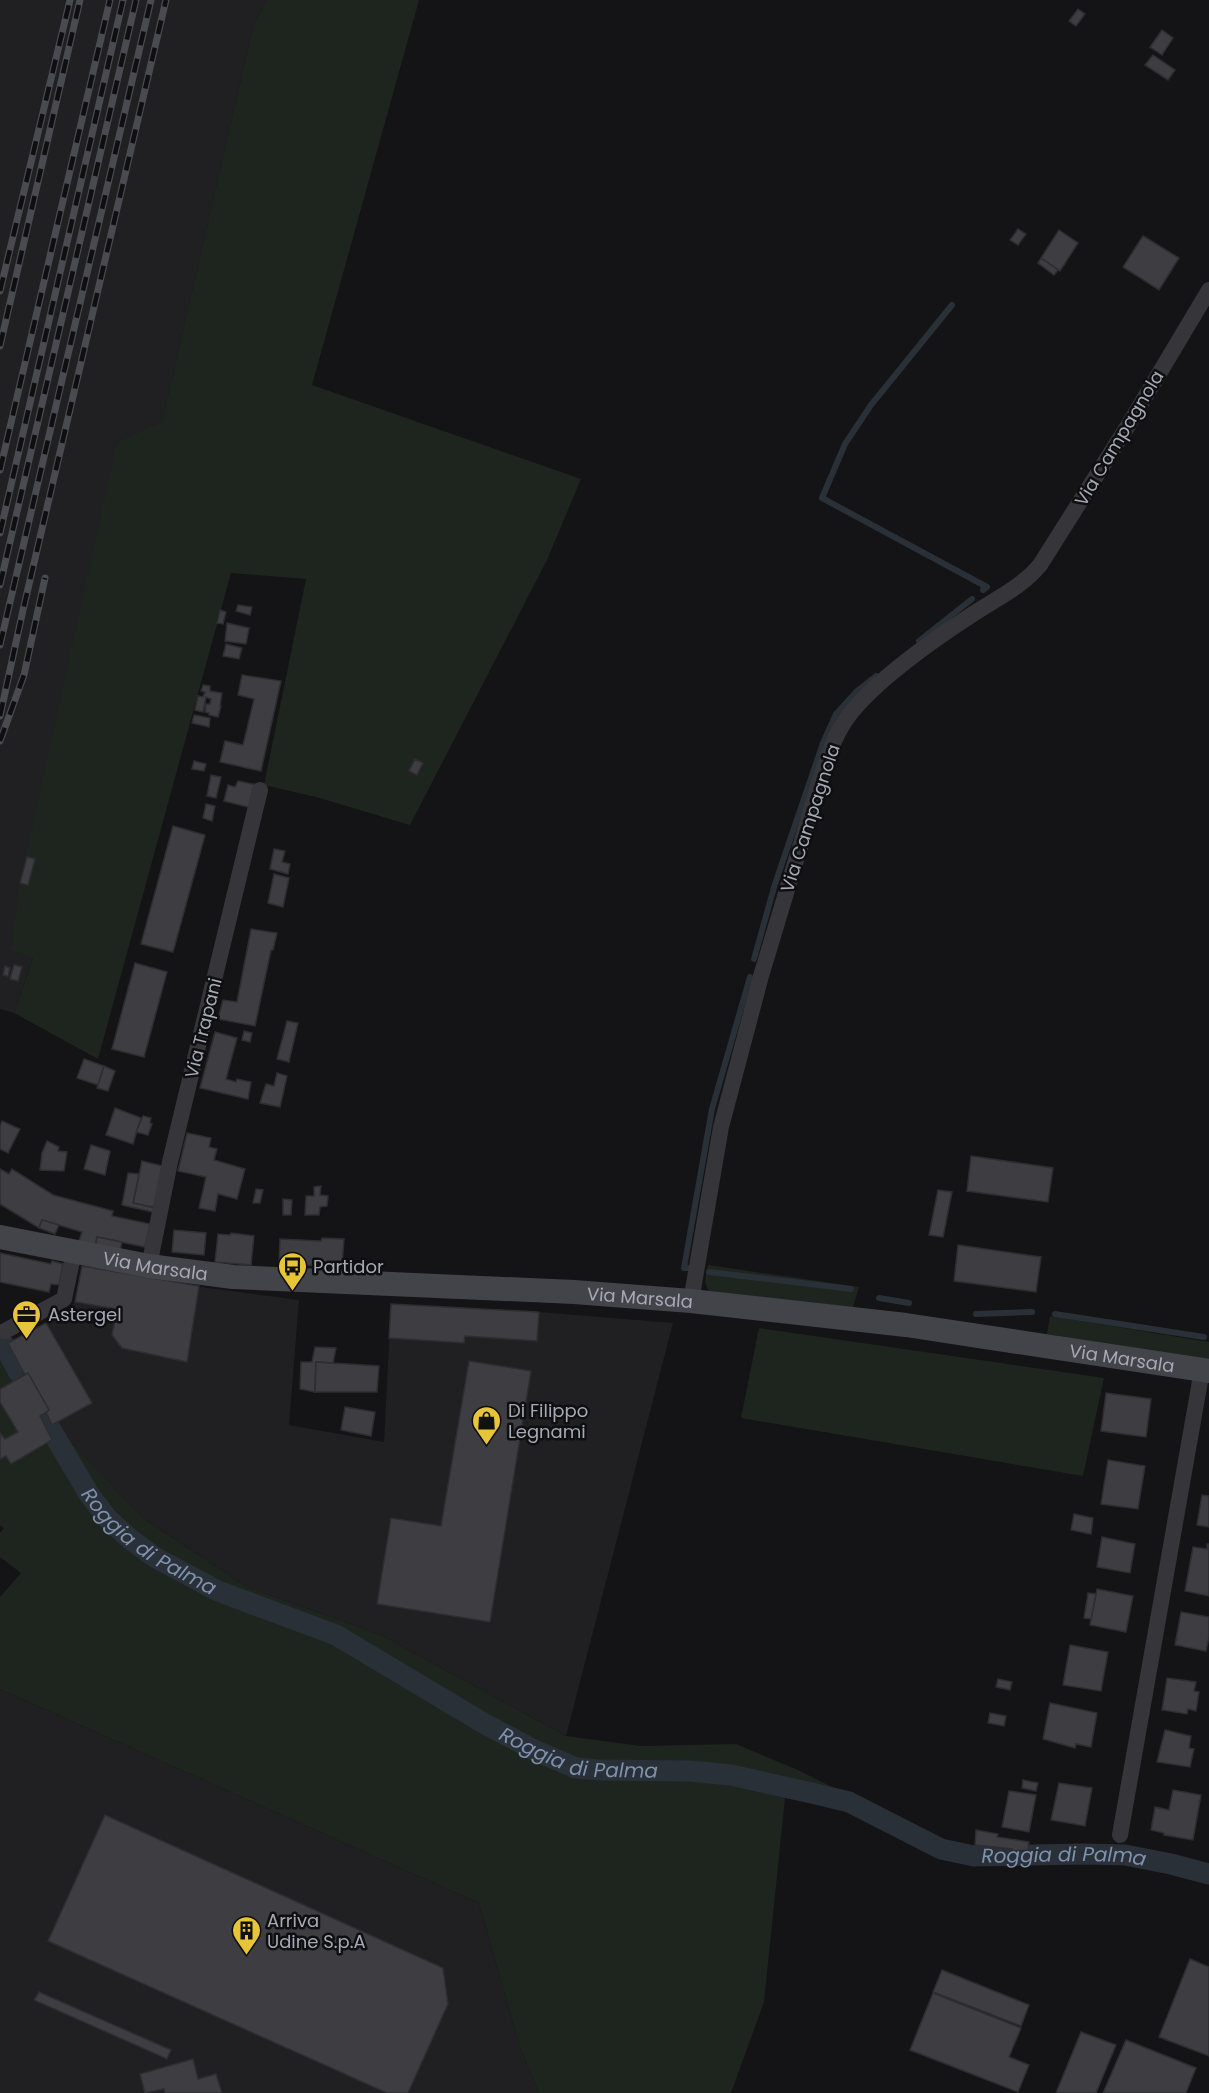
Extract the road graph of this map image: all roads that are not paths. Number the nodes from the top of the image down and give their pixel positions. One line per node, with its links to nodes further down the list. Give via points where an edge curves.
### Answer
1 (1209, 290): 6 (street, Via Campagnola, via 1087,493 1035,570 1017,587 969,616 895,672 856,706 835,738 761,976 721,1127)
2 (260, 790): 5 (street, Via Trapani, via 170,1162)
3 (0, 1237): 4 (street, Via Marsala)
4 (74, 1252): 5 (street, Via Marsala); 7 (street, via 64,1299)
5 (149, 1266): 6 (street, Via Marsala, via 233,1277)
6 (691, 1301): 8 (street, Via Marsala, via 906,1325)
7 (5, 1330)
8 (1205, 1371): 9 (street, Via Marsala)
9 (1120, 1835)

